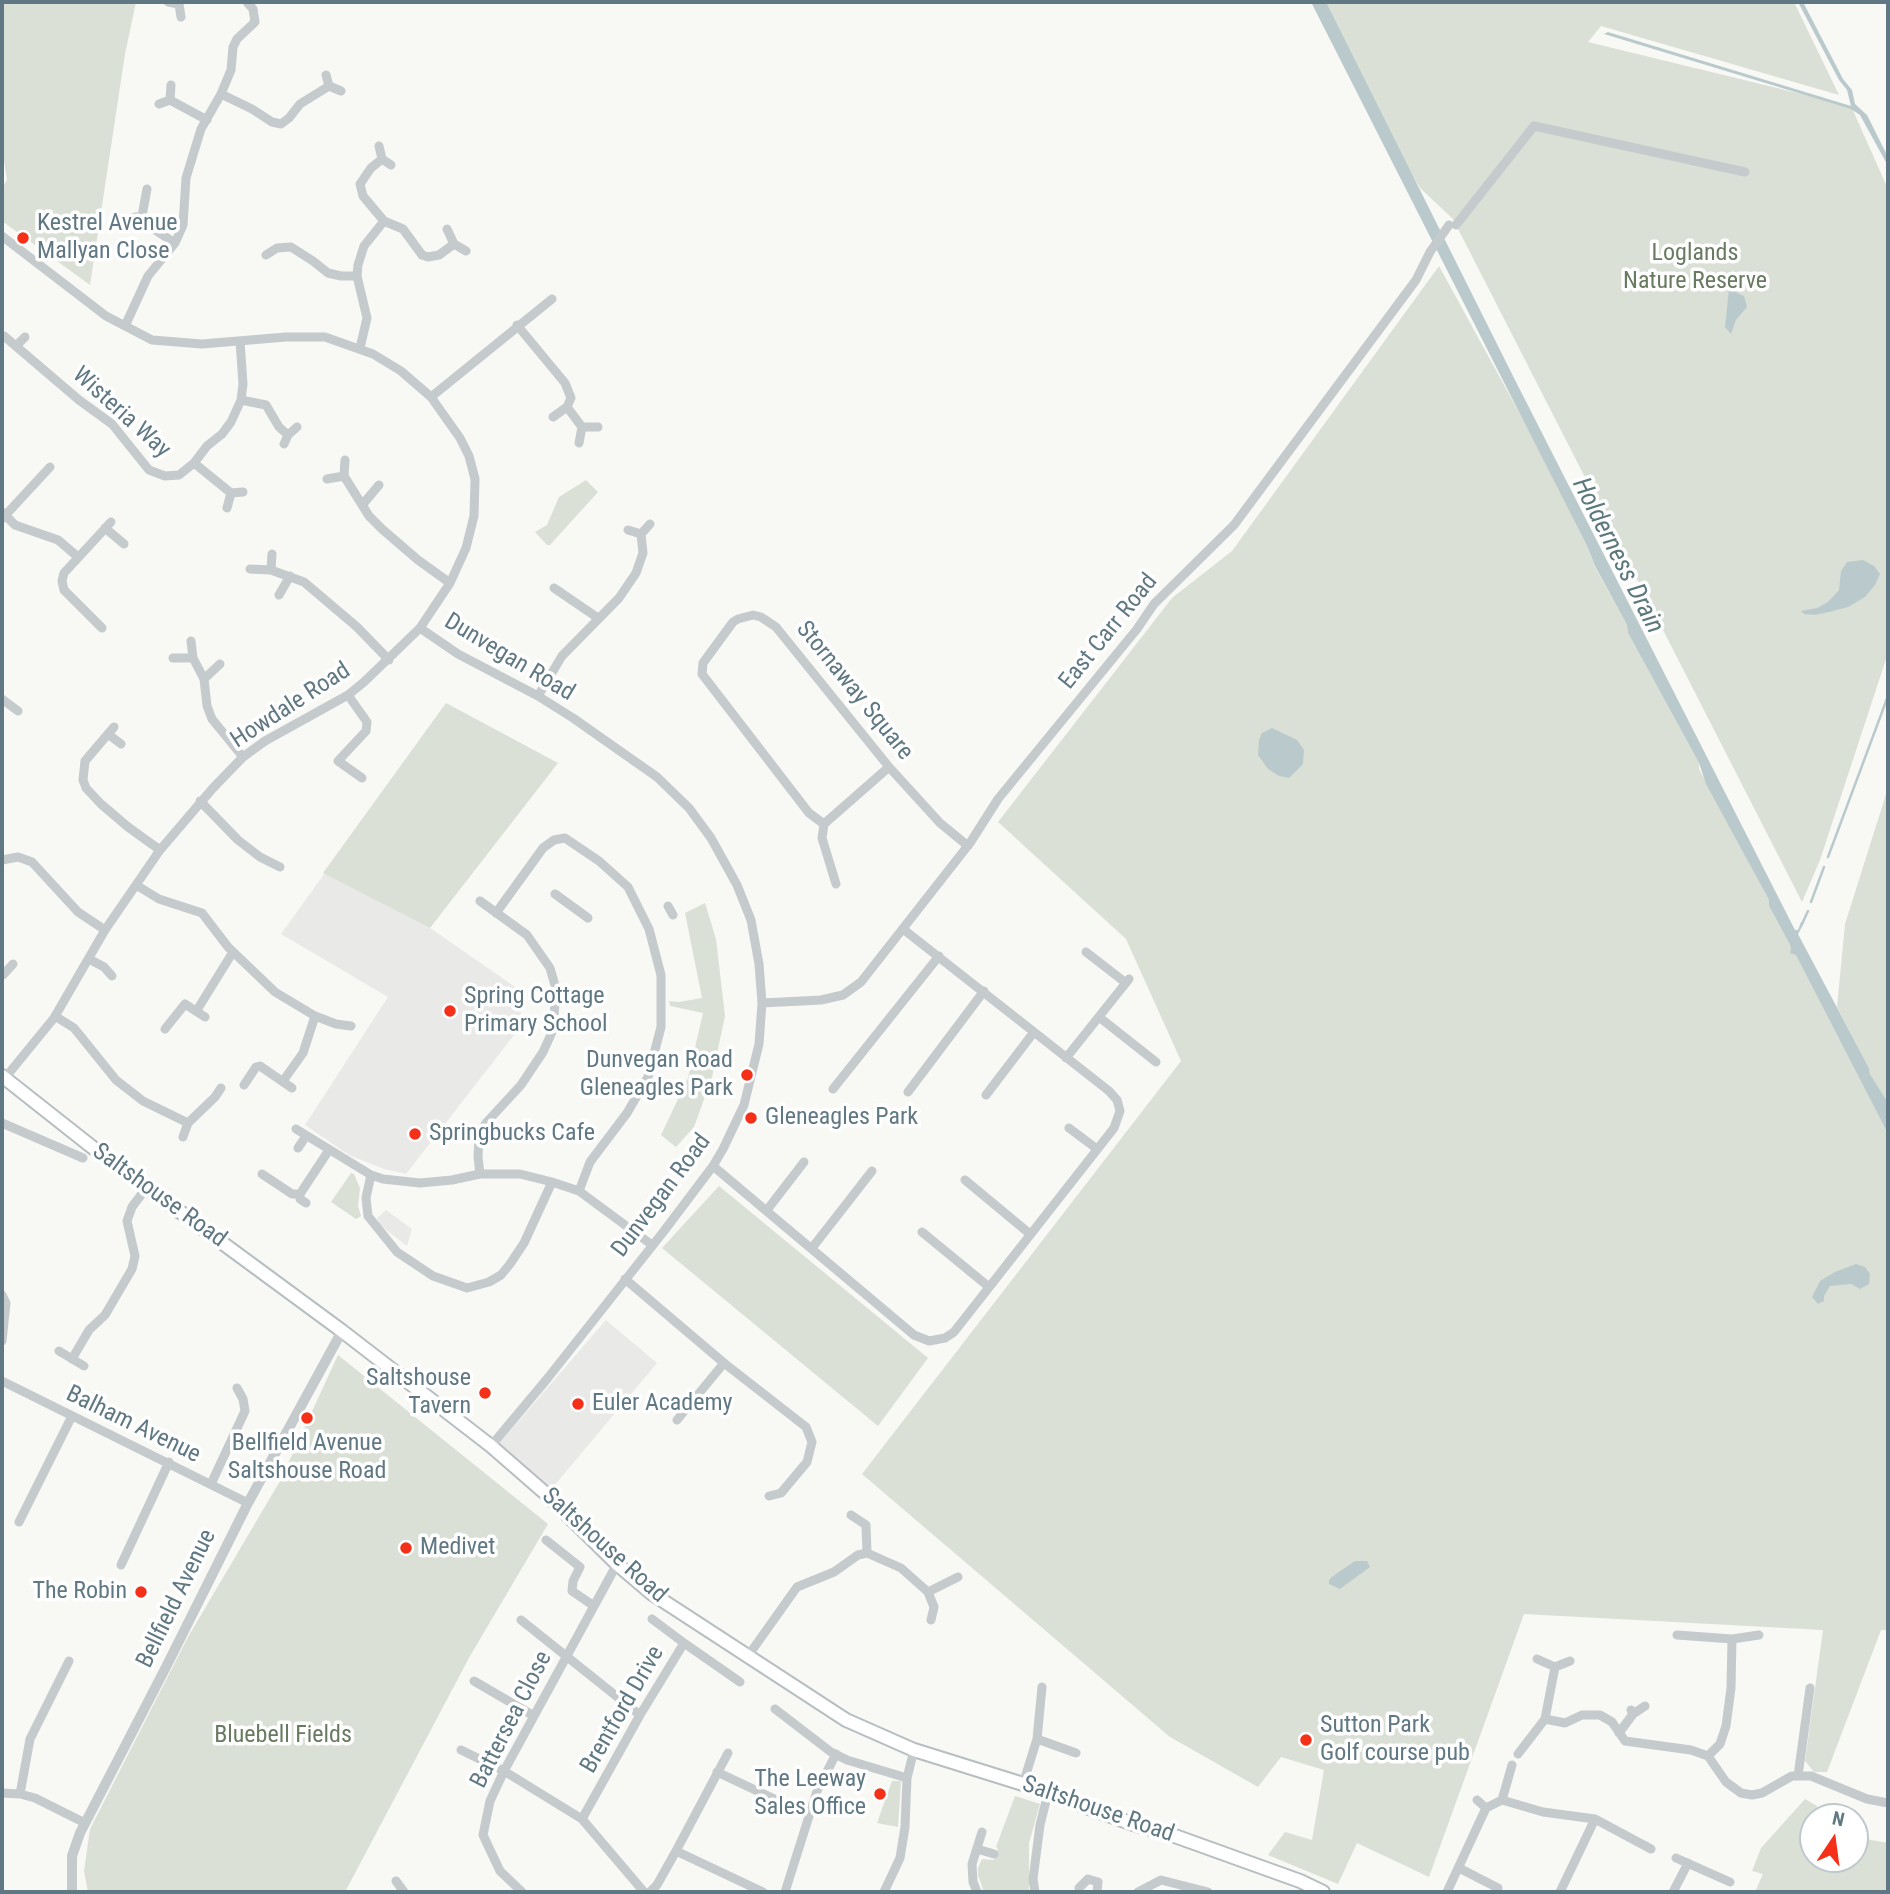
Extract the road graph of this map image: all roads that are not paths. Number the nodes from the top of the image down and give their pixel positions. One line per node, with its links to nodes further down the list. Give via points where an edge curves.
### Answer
1 (168, 2): 3 (street)
2 (247, 2): 9 (street, via 255,22 233,47 231,70)
3 (180, 3): 4 (street)
4 (181, 17)
5 (326, 75): 7 (street)
6 (171, 85): 10 (street)
7 (329, 86): 8 (street); 9 (street, via 300,103 281,124)
8 (341, 91)
9 (221, 94): 12 (street)
10 (170, 100): 11 (street); 12 (street)
11 (159, 104)
12 (207, 120): 23 (street, via 186,178 183,225)
13 (379, 146): 14 (street)
14 (382, 159): 15 (street); 20 (street, via 360,184 363,196)
15 (391, 165)
16 (1745, 172): 86 (street, East Carr Road, via 1534,126 1430,252 1416,280 1234,525 1154,604 998,799)
17 (147, 190): 18 (street)
18 (142, 216): 19 (street); 23 (street, via 146,224)
19 (131, 218)
20 (384, 221): 24 (street, via 403,229 428,257); 27 (street, via 365,246)
21 (447, 229): 24 (street)
22 (2, 236): 30 (street, Howdale Road)
23 (175, 243): 30 (street, via 148,276)
24 (454, 244): 25 (street)
25 (466, 251)
26 (266, 255): 27 (street, via 291,242 328,273)
27 (357, 276): 35 (street, via 367,318)
28 (552, 299): 29 (street)
29 (517, 325): 36 (street); 38 (street, via 565,383 571,398)
30 (125, 327): 33 (street, Howdale Road, via 152,340)
31 (4, 336): 34 (street, Wisteria Way)
32 (25, 337): 34 (street)
33 (240, 341): 35 (street, Howdale Road, via 325,337); 37 (street, Wisteria Way, via 244,364)
34 (16, 346): 45 (street, Wisteria Way, via 112,424 149,470 178,475)
35 (360, 348): 36 (street, Howdale Road, via 401,371)
36 (431, 397): 64 (street, Howdale Road, via 460,438 475,479 472,527)
37 (241, 400): 40 (street, via 266,405 286,440); 45 (street, Wisteria Way, via 231,422)
38 (566, 407): 39 (street); 41 (street)
39 (553, 417)
40 (297, 427)
41 (582, 427): 42 (street); 43 (street)
42 (598, 427)
43 (579, 443)
44 (345, 460): 47 (street)
45 (194, 463): 51 (street)
46 (50, 467): 54 (street)
47 (344, 477): 48 (street); 52 (street)
48 (327, 479)
49 (379, 485): 52 (street)
50 (243, 492): 51 (street)
51 (231, 493): 53 (street)
52 (363, 503): 64 (street, via 382,529)
53 (227, 508)
54 (3, 515): 60 (street, via 15,525 58,540)
55 (650, 524): 57 (street)
56 (628, 530): 57 (street)
57 (641, 534): 67 (street, via 643,553 636,573)
58 (118, 543): 60 (street, via 108,525)
59 (272, 554): 62 (street)
60 (78, 557): 68 (street, via 64,573 64,590)
61 (250, 569): 62 (street)
62 (271, 570): 63 (street)
63 (290, 576): 66 (street); 73 (street, via 304,582)
64 (450, 583): 69 (street, Howdale Road)
65 (554, 588): 67 (street)
66 (279, 595)
67 (598, 618): 77 (street, via 562,656)
68 (102, 628)
69 (420, 628): 73 (street, Howdale Road); 77 (street, Dunvegan Road, via 458,654)
70 (191, 641): 72 (street)
71 (173, 658): 72 (street)
72 (193, 658): 75 (street)
73 (389, 660): 76 (street, Howdale Road)
74 (220, 664): 75 (street)
75 (204, 679): 81 (street, via 212,719)
76 (348, 695): 81 (street, Howdale Road); 83 (street, via 367,722 366,731 338,761)
77 (538, 696): 106 (street, Dunvegan Road, via 657,777 711,838 751,920)
78 (2, 699): 79 (street)
79 (18, 711)
80 (121, 744): 87 (street, via 111,731 85,761 86,788)
81 (243, 757): 84 (street, Howdale Road)
82 (889, 767): 85 (street); 85 (street, Stornaway Square, via 776,627 753,615 733,622 703,663 702,674 809,813); 86 (street, Stornaway Square, via 940,823)
83 (362, 778)
84 (200, 802): 87 (street, Howdale Road); 89 (street, via 238,840)
85 (824, 824): 90 (street, via 822,838)
86 (968, 846): 96 (street, East Carr Road)
87 (160, 850): 91 (street, Howdale Road)
88 (2, 860): 97 (street, via 18,857 32,862 78,912)
89 (280, 867)
90 (838, 878)
91 (136, 885): 97 (street, Howdale Road); 98 (street, via 159,900 202,914)
92 (555, 894): 95 (street)
93 (480, 901): 94 (street)
94 (496, 913): 139 (street, via 527,935 540,951 553,978 556,1009 543,1052 479,1136); 144 (street, via 543,848 565,838 628,887 649,929 661,975 661,1027 648,1077 590,1162)
95 (588, 918)
96 (903, 929): 100 (street); 106 (street, East Carr Road, via 861,982 843,995)
97 (105, 930): 101 (street, Howdale Road)
98 (233, 952): 107 (street); 109 (street, via 275,992)
99 (1086, 952): 111 (street, via 1127,981)
100 (939, 956): 105 (street); 122 (street)
101 (89, 958): 103 (street); 108 (street, Howdale Road)
102 (13, 964): 104 (street)
103 (112, 976)
104 (5, 977)
105 (984, 991): 114 (street); 123 (street)
106 (762, 1003): 136 (street, Dunvegan Road, via 759,1044 747,1094)
107 (197, 1010): 110 (street); 113 (street, via 184,1004)
108 (55, 1016): 117 (street, Howdale Road); 125 (street, via 74,1028 116,1080 143,1101)
109 (314, 1016): 112 (street); 118 (street, via 303,1053)
110 (205, 1017)
111 (1099, 1017): 115 (street); 116 (street)
112 (351, 1026)
113 (165, 1029)
114 (1034, 1032): 115 (street); 124 (street)
115 (1066, 1058): 132 (street, via 1118,1100 1120,1111 1114,1128)
116 (1156, 1062)
117 (3, 1077): 143 (main road, Saltshouse Road)
118 (283, 1081): 119 (street, via 260,1066); 121 (street)
119 (244, 1085)
120 (221, 1088): 125 (street)
121 (292, 1088)
122 (833, 1089)
123 (908, 1092)
124 (986, 1095)
125 (188, 1123): 130 (street)
126 (2, 1124): 134 (street, Saltshouse Road)
127 (1069, 1128): 132 (street)
128 (296, 1129): 129 (street)
129 (306, 1136): 131 (street); 133 (street)
130 (183, 1137)
131 (298, 1148)
132 (1097, 1149): 149 (street)
133 (329, 1150): 140 (street); 145 (street)
134 (83, 1158)
135 (804, 1162): 147 (street)
136 (713, 1166): 147 (street); 150 (street, Dunvegan Road)
137 (872, 1171): 151 (street)
138 (262, 1174): 145 (street, via 292,1194)
139 (480, 1174): 140 (street, via 421,1183); 142 (street, via 520,1174)
140 (371, 1175): 142 (street, via 368,1216 380,1233 397,1252 433,1276 467,1288 489,1282 510,1264)
141 (965, 1180): 149 (street)
142 (552, 1182): 144 (street)
143 (147, 1187): 155 (main road, Saltshouse Road); 158 (street, via 127,1221 135,1256 132,1269)
144 (579, 1191): 150 (street)
145 (300, 1194): 146 (street)
146 (306, 1203)
147 (767, 1210): 151 (street)
148 (922, 1232): 153 (street)
149 (1030, 1234): 153 (street)
150 (652, 1245): 152 (street, Dunvegan Road)
151 (812, 1248): 153 (street, via 914,1335 929,1341 954,1332)
152 (625, 1279): 159 (street); 165 (street, Dunvegan Road)
153 (989, 1287)
154 (2, 1295): 156 (street, via 6,1303)
155 (342, 1331): 165 (main road, Saltshouse Road); 169 (street, Bellfield Avenue)
156 (2, 1341)
157 (59, 1351): 158 (street)
158 (72, 1359): 160 (street)
159 (724, 1363): 164 (street); 168 (street, via 806,1427 812,1442 807,1462 781,1493)
160 (84, 1366)
161 (3, 1386): 163 (street, Balham Avenue)
162 (237, 1388): 167 (street, via 245,1411)
163 (72, 1416): 166 (street, Balham Avenue); 171 (street)
164 (677, 1420)
165 (491, 1446): 174 (main road, Saltshouse Road)
166 (169, 1462): 167 (street, Balham Avenue); 175 (street)
167 (211, 1484): 169 (street, Balham Avenue)
168 (769, 1496)
169 (248, 1503): 226 (street, Bellfield Avenue)
170 (851, 1515): 173 (street, via 866,1525)
171 (19, 1522)
172 (546, 1540): 178 (street, via 580,1567 572,1591)
173 (867, 1553): 177 (street, via 901,1569); 186 (street, via 797,1587)
174 (617, 1564): 178 (street, Battersea Close); 186 (main road, Saltshouse Road, via 651,1593)
175 (121, 1565)
176 (958, 1577): 177 (street)
177 (928, 1592): 181 (street, via 934,1607)
178 (594, 1606): 187 (street, Battersea Close)
179 (652, 1619): 185 (street)
180 (521, 1620): 187 (street)
181 (930, 1620)
182 (1676, 1635): 184 (street)
183 (1759, 1635): 184 (street)
184 (1732, 1639): 209 (street, via 1726,1726 1720,1744)
185 (684, 1643): 193 (street, Brentford Drive); 198 (street, Brentford Drive)
186 (748, 1656): 205 (main road, Saltshouse Road, via 846,1720)
187 (566, 1657): 198 (street); 199 (street, Battersea Close)
188 (1537, 1659): 191 (street)
189 (1573, 1659): 191 (street)
190 (69, 1661): 218 (street, via 30,1739)
191 (1555, 1667): 200 (street)
192 (474, 1681): 199 (street)
193 (740, 1682)
194 (1810, 1688): 213 (street)
195 (1053, 1697): 202 (street, via 1042,1692)
196 (1645, 1706): 201 (street, via 1632,1712)
197 (775, 1709): 207 (street)
198 (640, 1715): 224 (street, Brentford Drive)
199 (534, 1716): 211 (street, Battersea Close)
200 (1545, 1719): 201 (street, via 1565,1723 1582,1715 1600,1715); 208 (street)
201 (1619, 1733): 209 (street, via 1625,1741)
202 (1037, 1738): 203 (street); 215 (street)
203 (1073, 1748)
204 (461, 1750): 211 (street)
205 (914, 1750): 214 (street); 215 (main road, Saltshouse Road)
206 (728, 1754): 212 (street)
207 (836, 1754): 214 (street); 223 (street)
208 (1518, 1754)
209 (1708, 1756): 213 (street, via 1726,1782 1741,1793 1762,1793)
210 (1512, 1765): 220 (street)
211 (504, 1771): 224 (street); 241 (street, Battersea Close, via 483,1835 500,1871)
212 (717, 1772): 223 (street); 230 (street)
213 (1798, 1776): 221 (street, via 1811,1776)
214 (907, 1778): 246 (street, via 900,1858)
215 (1023, 1783): 217 (main road, Saltshouse Road)
216 (2, 1793): 218 (street)
217 (1048, 1793): 248 (street, via 1032,1879); 252 (main road, Saltshouse Road)
218 (20, 1794): 226 (street)
219 (1477, 1800): 222 (street)
220 (1502, 1800): 222 (street); 225 (street, via 1543,1812)
221 (1888, 1803)
222 (1486, 1808): 234 (street)
223 (810, 1812): 245 (street)
224 (582, 1819): 242 (street)
225 (1595, 1819): 229 (street); 254 (street)
226 (85, 1823): 239 (street, Bellfield Avenue, via 72,1856)
227 (982, 1832): 228 (street)
228 (977, 1849): 231 (street); 247 (street, via 972,1864)
229 (1651, 1849)
230 (676, 1851): 243 (street); 244 (street)
231 (994, 1854)
232 (1676, 1858): 233 (street)
233 (1688, 1863): 236 (street); 255 (street)
234 (1459, 1868): 238 (street); 253 (street)
235 (396, 1881): 240 (street)
236 (1730, 1882)
237 (1079, 1888): 249 (street, via 1088,1879 1098,1882)
238 (1498, 1888)
239 (72, 1892)
240 (404, 1892)
241 (522, 1892)
242 (644, 1892)
243 (650, 1892)
244 (763, 1892)
245 (785, 1892)
246 (884, 1892)
247 (976, 1892)
248 (1035, 1892)
249 (1097, 1892)
250 (1138, 1892): 251 (street, via 1161,1880)
251 (1208, 1892)
252 (1323, 1892)
253 (1447, 1892)
254 (1560, 1892)
255 (1673, 1892)

